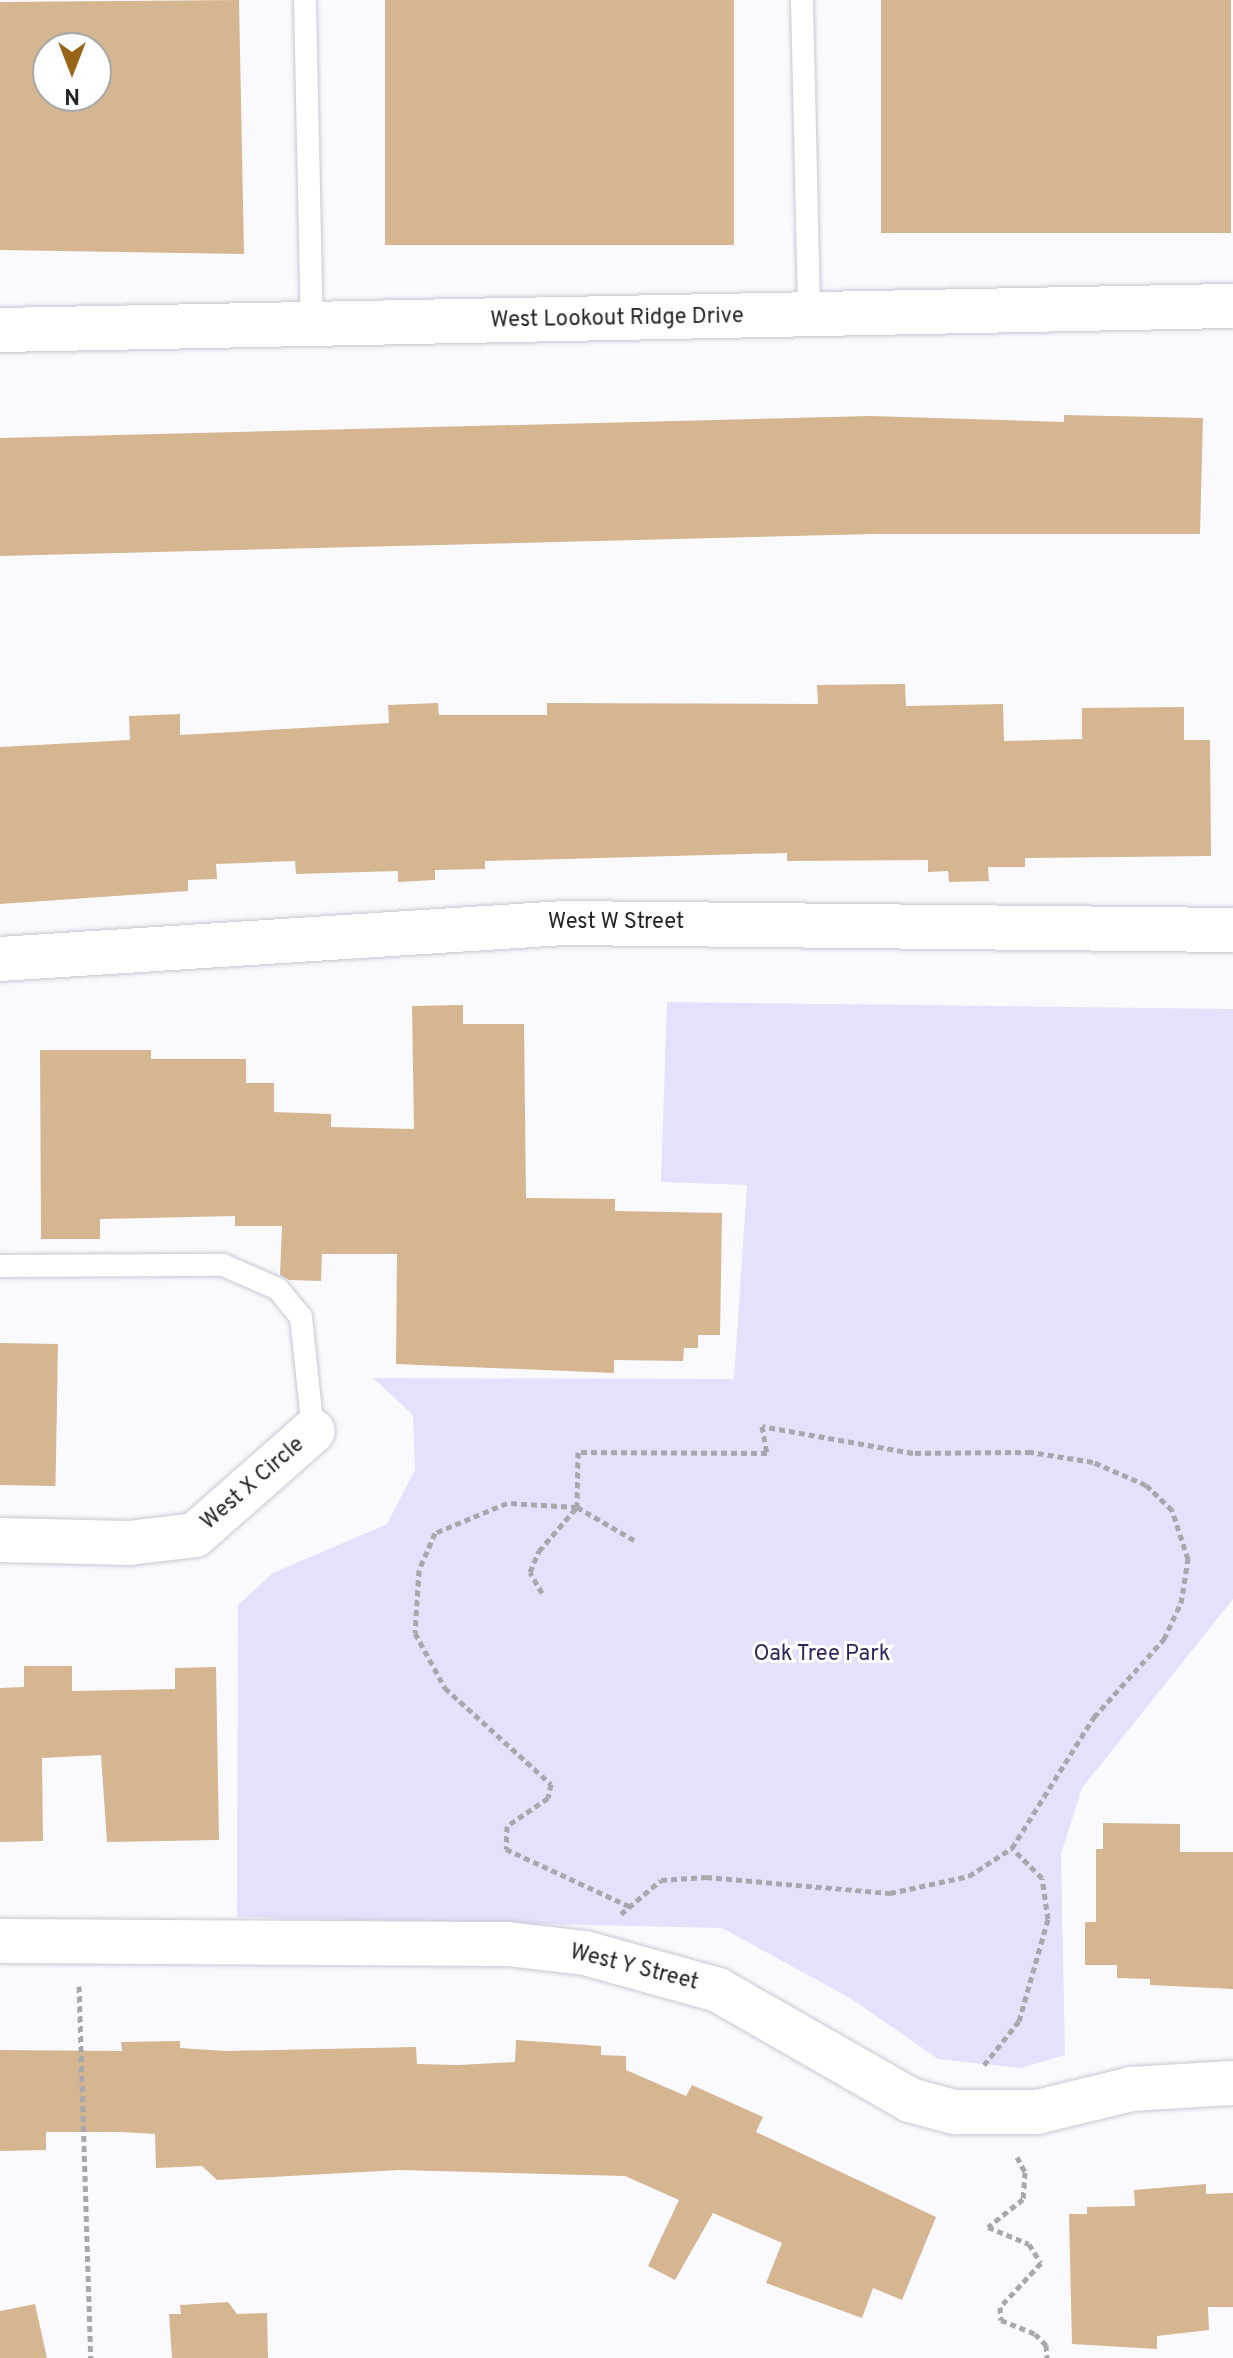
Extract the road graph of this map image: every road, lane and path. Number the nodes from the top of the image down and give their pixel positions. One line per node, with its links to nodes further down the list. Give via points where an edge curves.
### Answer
1 (305, 0): 5 (lane)
2 (802, 0): 4 (lane)
3 (1233, 306): 4 (street, West Lookout Ridge Drive)
4 (809, 315): 5 (street, West Lookout Ridge Drive)
5 (312, 325): 6 (street, West Lookout Ridge Drive)
6 (0, 330)
7 (1233, 930): 8 (street, West W Street, via 565,923)
8 (0, 959)
9 (0, 1266): 10 (lane, via 223,1265 278,1289 301,1317)
10 (313, 1431): 12 (street, West X Circle, via 195,1535 129,1543)
11 (577, 1507): 13 (path); 14 (path, via 539,1551 530,1572); 15 (path, via 578,1452 767,1453 762,1426 913,1453 1031,1452 1093,1462 1146,1485 1172,1510 1188,1559 1181,1603 1164,1639 1094,1717); 16 (path, via 507,1503 435,1533 419,1570 415,1633 445,1688 551,1784 548,1798 507,1826 506,1849)
12 (0, 1540)
13 (634, 1540)
14 (542, 1593)
15 (1012, 1848): 16 (path, via 969,1876 890,1893 706,1877 661,1880); 21 (path, via 1042,1878 1048,1919 1019,2021 980,2070)
16 (629, 1906): 19 (path)
17 (0, 1941): 18 (street, West Y Street)
18 (78, 1941): 19 (street, West Y Street, via 508,1944); 22 (path)
19 (585, 1953): 21 (street, West Y Street, via 718,1990 910,2100)
20 (1233, 2083): 21 (street, West Y Street, via 1131,2089)
21 (994, 2115): 23 (path, via 1025,2172 1023,2199 988,2227 1029,2244 1041,2263 1000,2307 1001,2320 1035,2334 1046,2345)
22 (91, 2358)
23 (1047, 2358)

